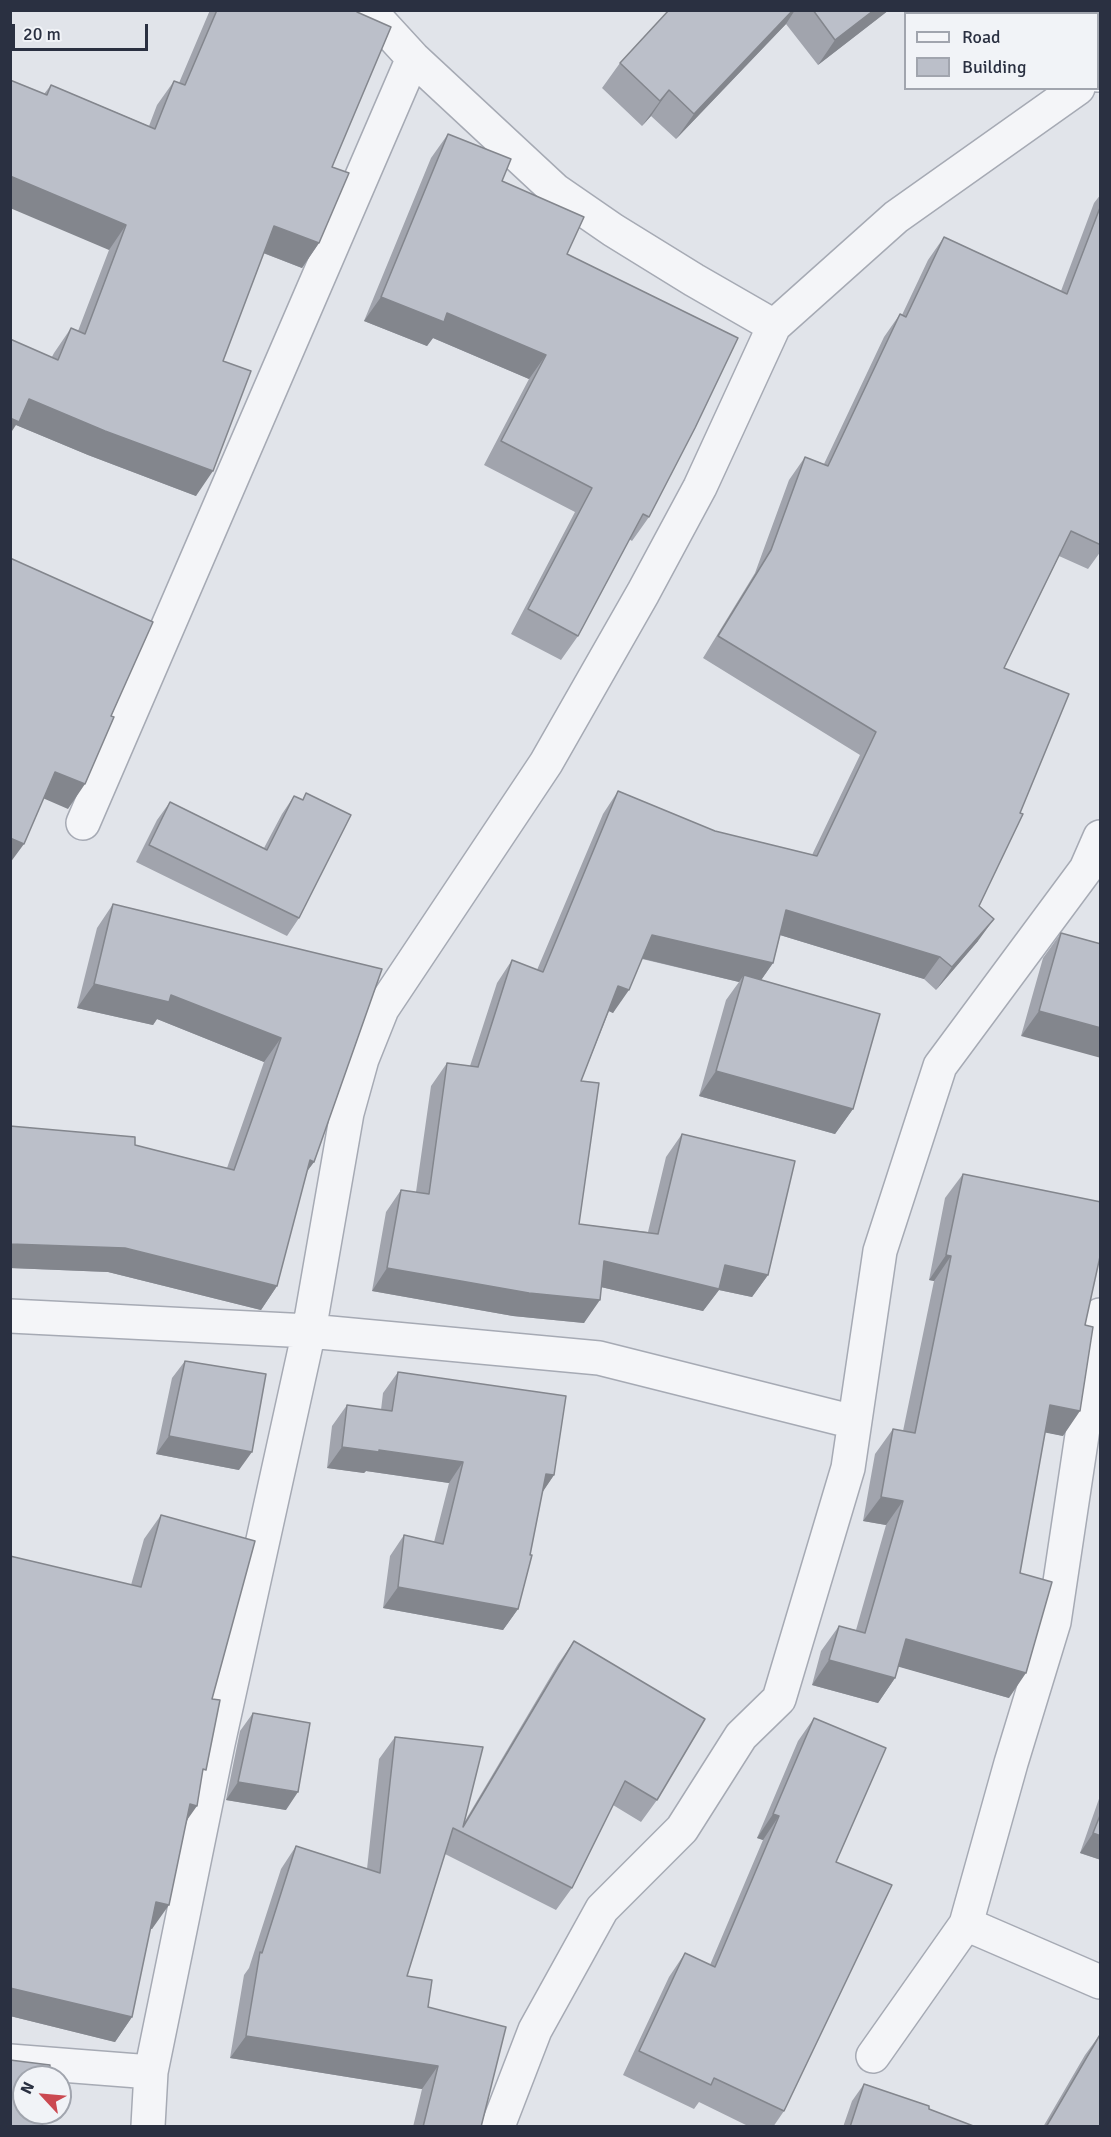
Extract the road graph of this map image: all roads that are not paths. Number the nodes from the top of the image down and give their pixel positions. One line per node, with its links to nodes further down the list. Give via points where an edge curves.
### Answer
1 (369, 10): 2 (street)
2 (413, 58): 4 (street, via 555,190 640,247); 5 (street)
3 (1075, 90): 4 (street, via 896,217)
4 (774, 326): 9 (street, via 700,487 546,763 382,1009 362,1059 347,1113)
5 (83, 823)
6 (1101, 837): 10 (street, via 1086,869 940,1066 880,1251)
7 (1101, 1315): 11 (street, via 1054,1622)
8 (10, 1316): 9 (street)
9 (309, 1331): 10 (street, via 598,1358); 15 (street, via 220,1732)
10 (854, 1422): 17 (street, via 848,1468 779,1699 741,1736 682,1829 602,1909 535,2030)
11 (966, 1924): 12 (street); 13 (street)
12 (1101, 1982)
13 (873, 2056)
14 (10, 2061): 15 (street)
15 (152, 2072): 16 (street)
16 (148, 2127)
17 (498, 2127)

